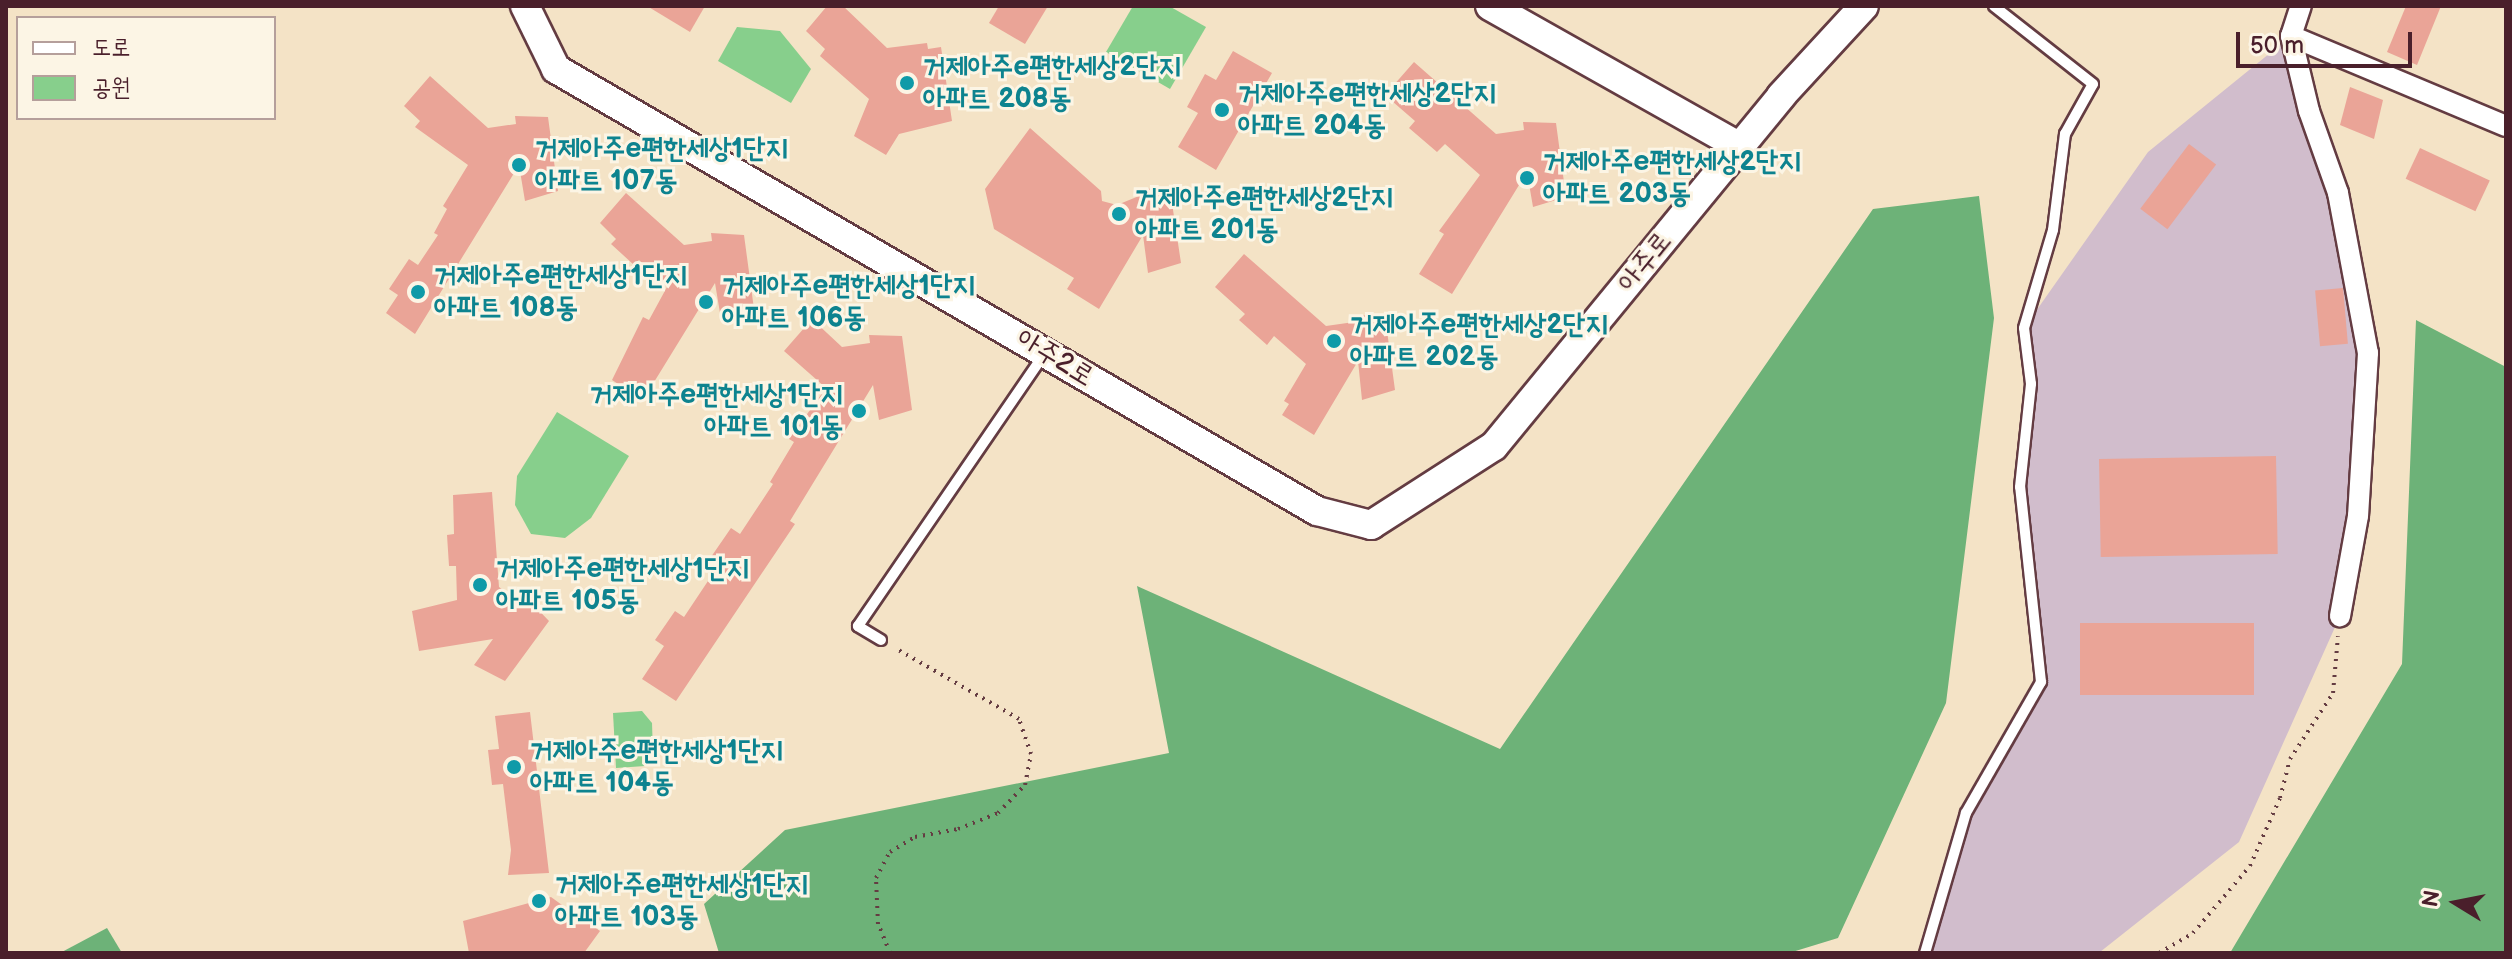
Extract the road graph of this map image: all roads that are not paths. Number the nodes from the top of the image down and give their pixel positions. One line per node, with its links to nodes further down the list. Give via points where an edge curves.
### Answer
1 (525, 6): 9 (street, 아주2로, via 556,69)
2 (1490, 6): 8 (street)
3 (1864, 6): 8 (street, 아주로)
4 (1994, 6): 13 (lane, via 2093,84 2065,134 2053,230 2024,328 2031,384 2020,487 2041,682 1966,813)
5 (2301, 6): 6 (street)
6 (2291, 36): 7 (street); 11 (street, via 2349,236 2368,353 2358,516)
7 (2506, 126)
8 (1740, 147): 10 (street, 아주로, via 1494,446)
9 (1045, 352): 10 (street, 아주2로, via 1317,511); 12 (lane, via 858,626)
10 (1371, 525)
11 (2340, 616)
12 (881, 640)
13 (1925, 953)

